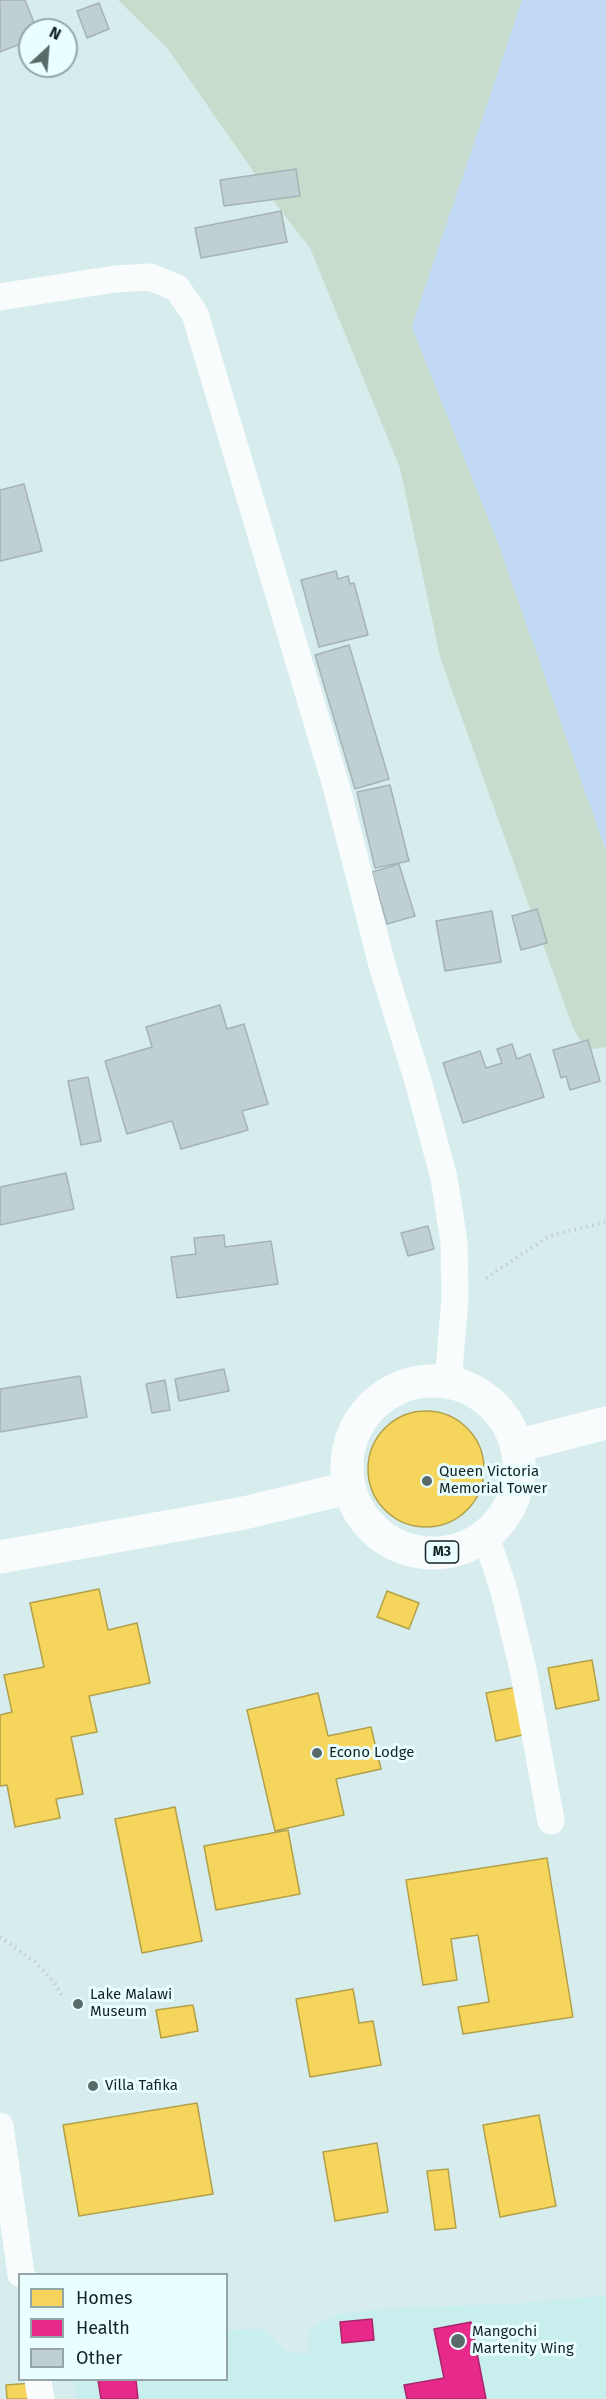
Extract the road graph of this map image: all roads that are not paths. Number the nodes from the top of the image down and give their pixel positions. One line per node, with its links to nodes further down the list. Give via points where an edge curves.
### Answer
1 (0, 297): 2 (street, via 150,277 177,288 195,314 337,789 382,964 444,1178 454,1242 455,1298)
2 (448, 1382): 4 (highway, M3, via 479,1394 503,1416); 5 (highway, M3, via 423,1381 400,1388 378,1400 361,1418 350,1440)
3 (606, 1423): 4 (highway)
4 (517, 1446): 6 (highway, M3, via 519,1479 508,1511)
5 (348, 1488): 6 (highway, M3, via 363,1519 399,1546 421,1553 455,1551); 7 (highway, via 244,1513)
6 (486, 1537): 8 (street, via 523,1669)
7 (0, 1557)
8 (551, 1821)
9 (0, 2126): 10 (street)
10 (14, 2267)
11 (38, 2381): 12 (street)
12 (41, 2399)

